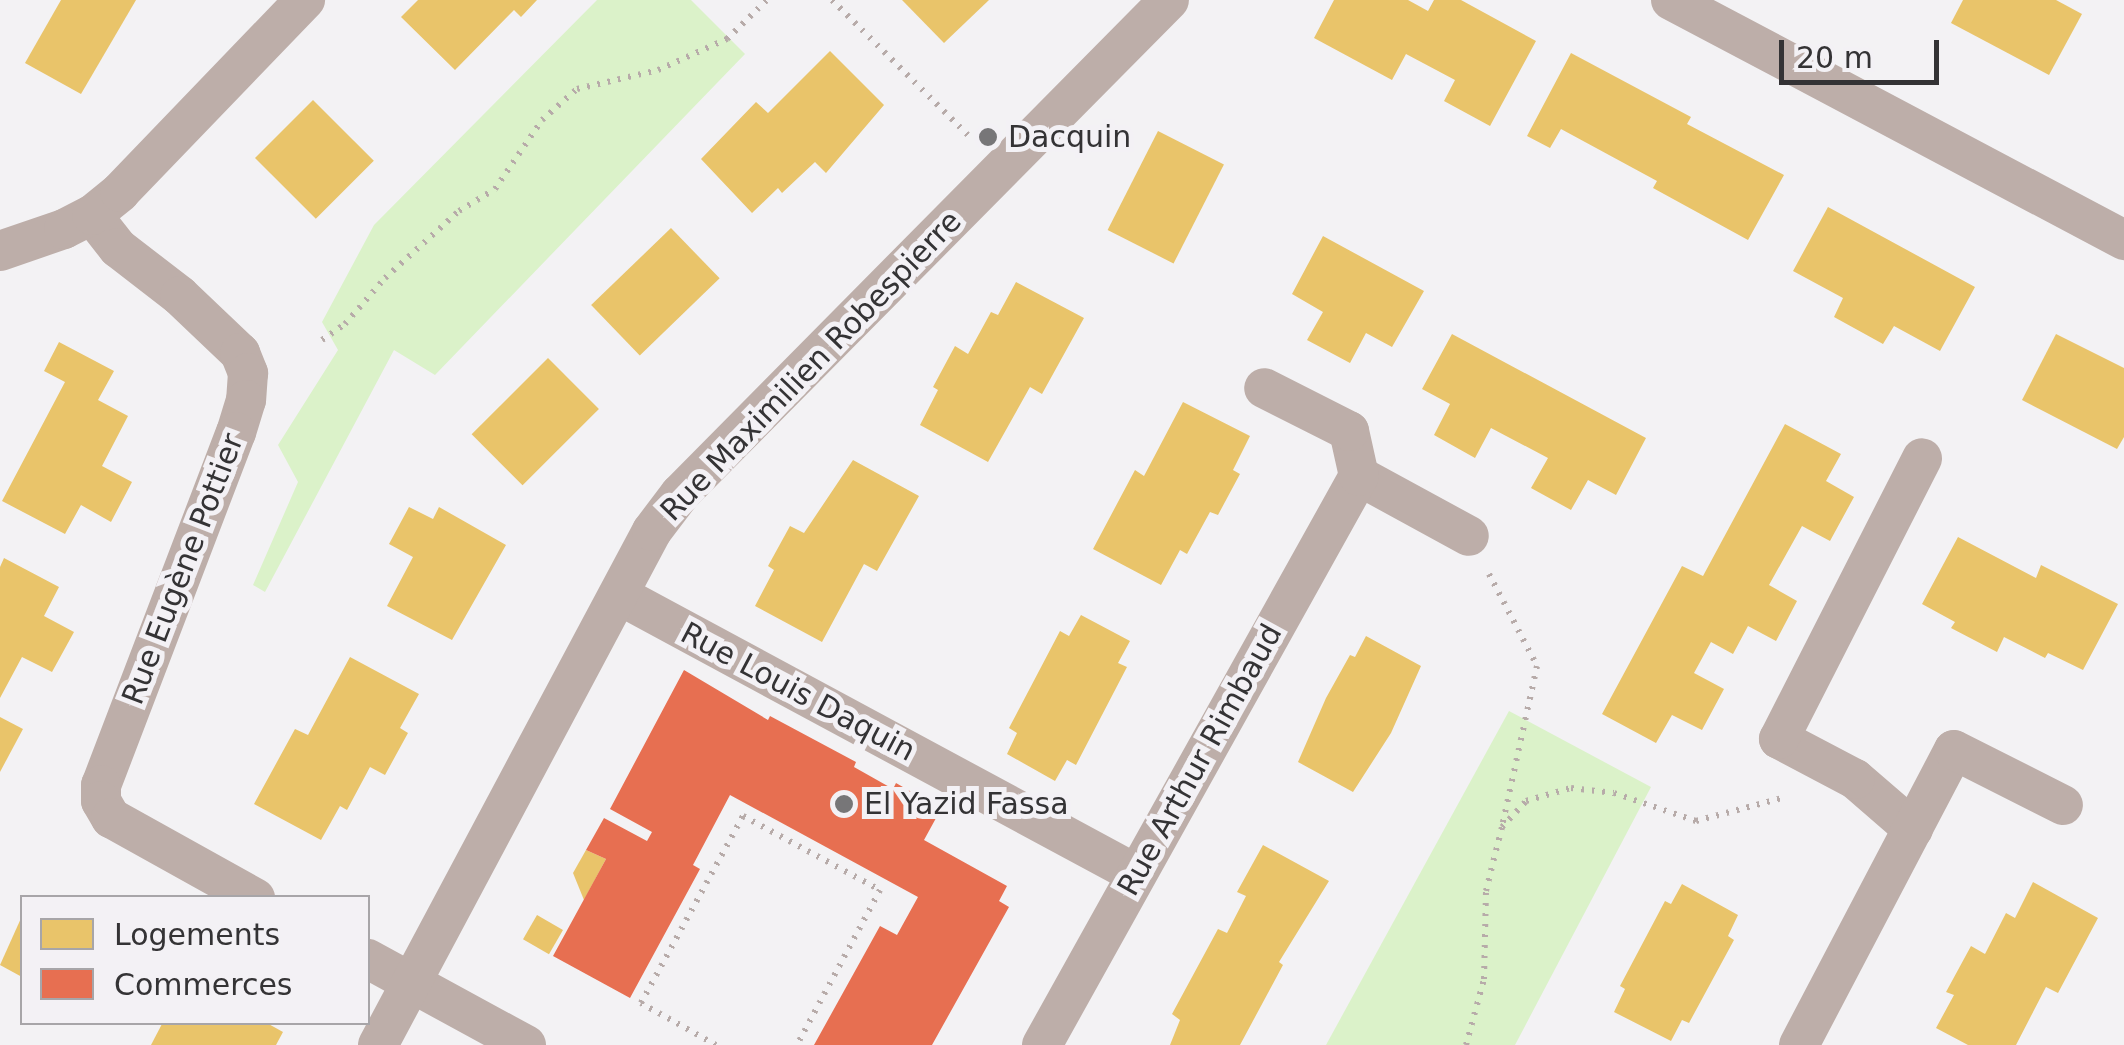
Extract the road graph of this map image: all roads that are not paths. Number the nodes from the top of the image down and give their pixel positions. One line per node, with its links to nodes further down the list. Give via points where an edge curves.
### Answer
1 (305, 0): 4 (street)
2 (1169, 0): 11 (street, Rue Maximilien Robespierre, via 680,494)
3 (1671, 0): 5 (street)
4 (92, 215): 6 (street); 15 (street, Rue Eugène Pottier, via 118,248 240,353 248,373 236,432 101,785 101,801 111,818)
5 (2124, 240)
6 (0, 251)
7 (1264, 388): 9 (street, via 1349,431)
8 (1922, 458): 13 (street, via 1779,738 1855,779)
9 (1360, 476): 10 (street); 14 (street, Rue Arthur Rimbaud)
10 (1469, 536)
11 (619, 595): 14 (street, Rue Louis Daquin); 17 (street, Rue Maximilien Robespierre)
12 (2063, 805): 13 (street, via 1954,750)
13 (1913, 829): 21 (street)
14 (1136, 874): 20 (street, Rue Arthur Rimbaud)
15 (250, 895)
16 (370, 961): 17 (street)
17 (413, 984): 18 (street, Rue Maximilien Robespierre); 19 (street)
18 (378, 1045)
19 (526, 1045)
20 (1042, 1045)
21 (1799, 1045)

